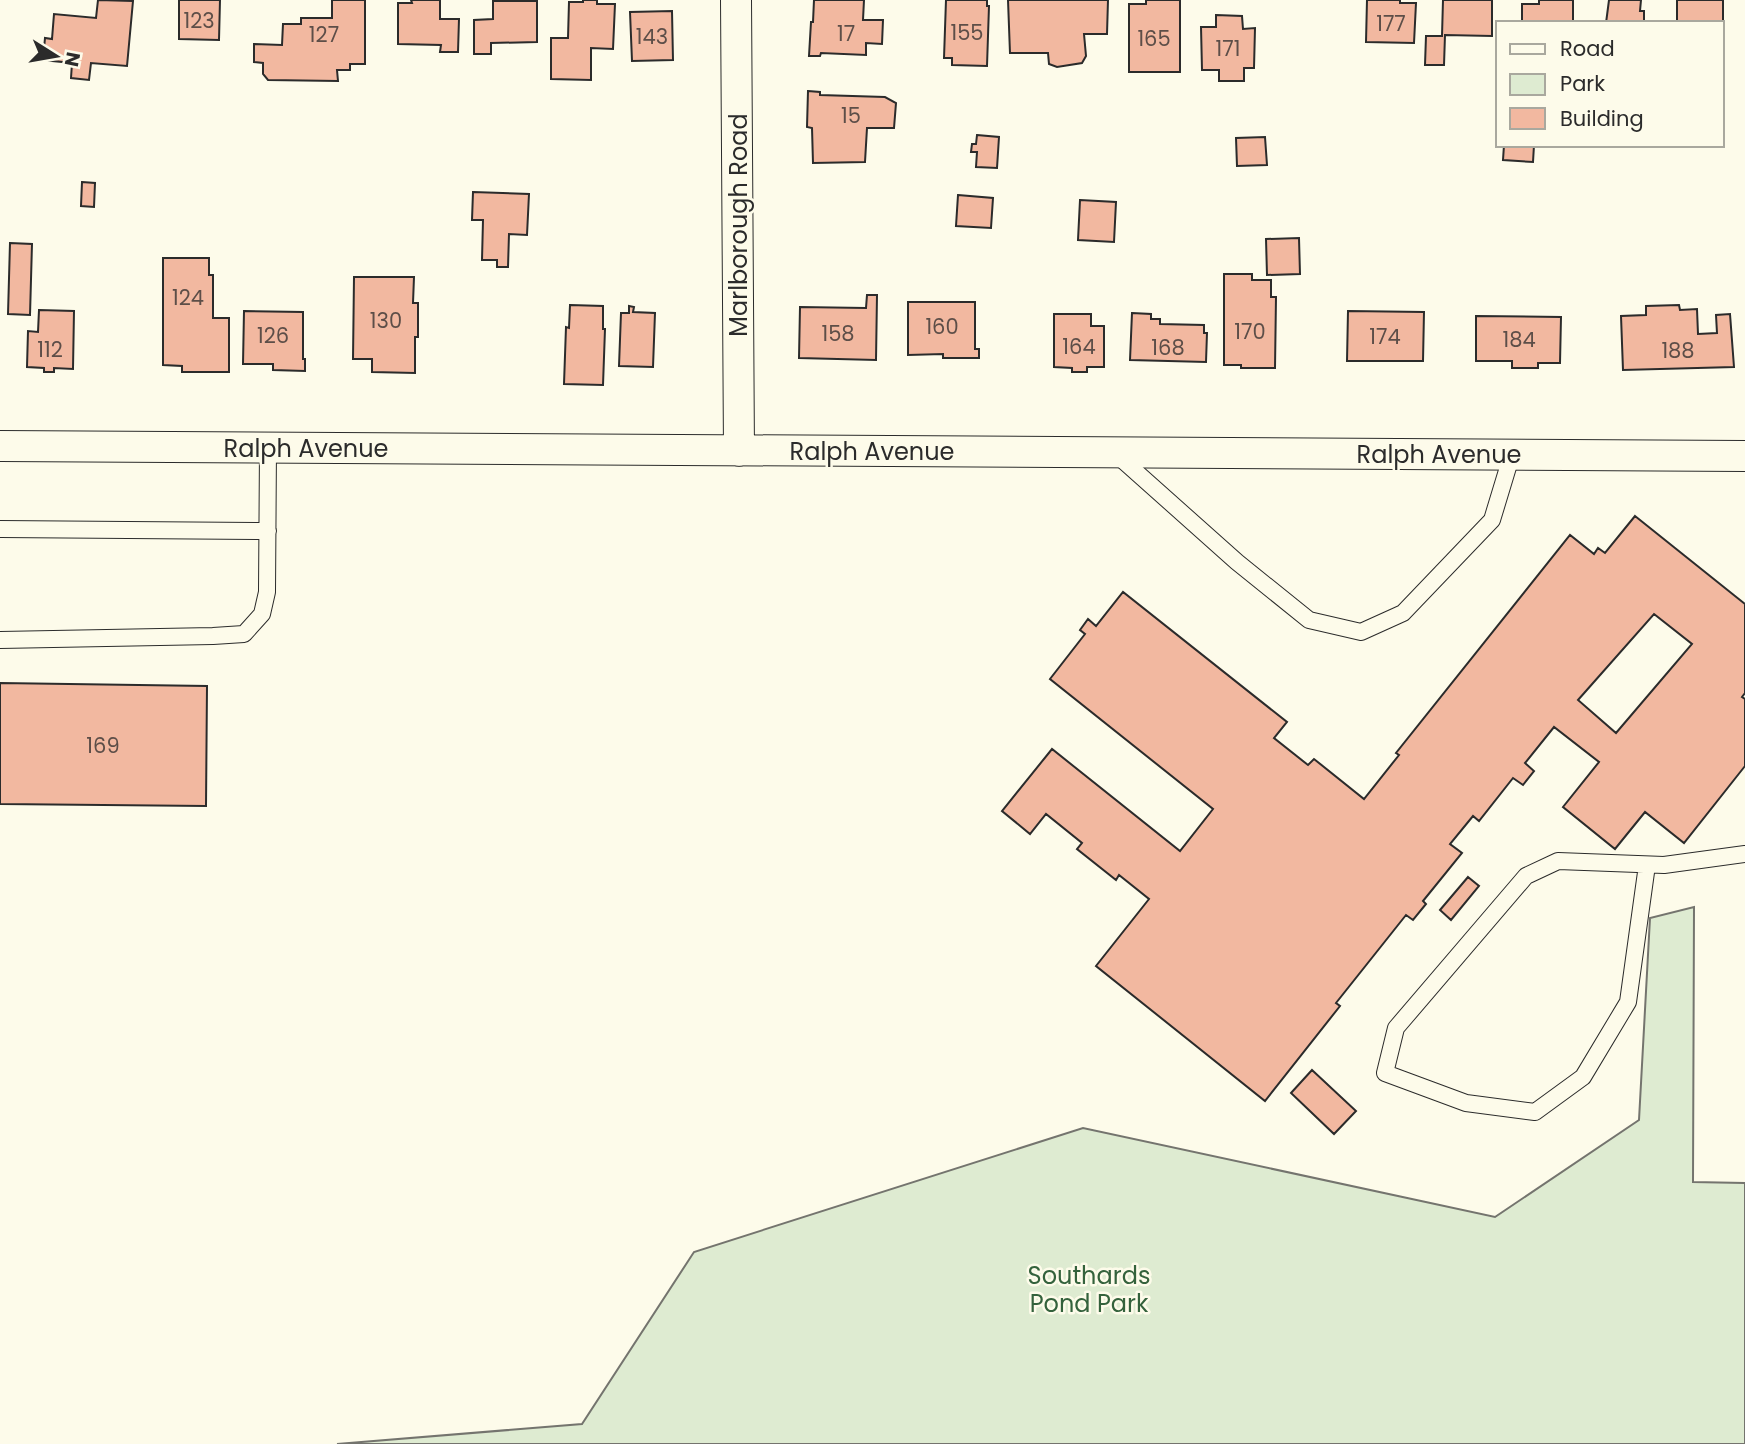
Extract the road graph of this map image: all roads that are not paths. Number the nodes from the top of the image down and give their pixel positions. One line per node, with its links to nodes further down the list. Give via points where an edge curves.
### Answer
1 (736, 0): 4 (street, Marlborough Road)
2 (0, 446): 3 (street, Ralph Avenue)
3 (268, 448): 4 (street, Ralph Avenue); 9 (lane)
4 (739, 451): 5 (street, Ralph Avenue)
5 (1115, 453): 6 (street, Ralph Avenue); 6 (lane, via 1309,620 1362,632 1403,613 1492,520)
6 (1513, 454): 7 (street, Ralph Avenue)
7 (1745, 456)
8 (0, 529): 9 (lane)
9 (268, 531): 10 (lane, via 262,614 244,634)
10 (0, 640)
11 (1745, 854): 12 (lane)
12 (1647, 865): 12 (lane, via 1558,861 1526,876 1396,1028 1385,1073 1466,1103 1535,1112 1583,1077 1628,1002)

